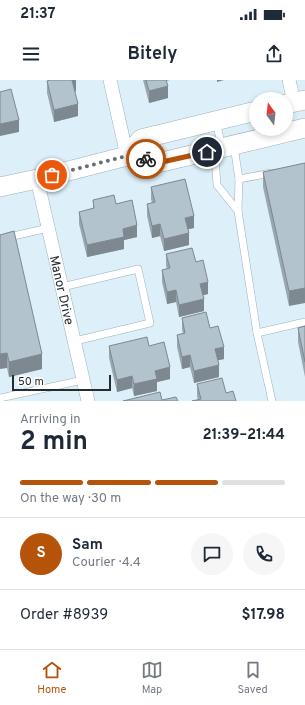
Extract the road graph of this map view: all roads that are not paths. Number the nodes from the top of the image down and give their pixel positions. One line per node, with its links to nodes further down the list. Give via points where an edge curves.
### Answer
1 (110, 80): 8 (street)
2 (289, 80): 3 (street)
3 (295, 102)
4 (249, 113): 5 (street)
5 (216, 121): 7 (lane); 8 (street, via 141,139)
6 (305, 128): 7 (street)
7 (222, 148): 8 (street, via 162,162); 11 (lane, via 235,153); 13 (lane, via 215,157 217,185)
8 (127, 156): 10 (street)
9 (276, 172): 11 (lane)
10 (37, 179): 12 (street); 14 (street, Manor Drive)
11 (239, 179): 13 (lane)
12 (0, 186)
13 (238, 211): 18 (lane)
14 (48, 228): 15 (lane); 16 (street, Manor Drive)
15 (0, 238)
16 (62, 287): 19 (street, Manor Drive); 19 (lane, via 138,270 150,323)
17 (305, 322): 18 (lane)
18 (256, 333): 23 (lane)
19 (74, 341): 20 (street, Manor Drive)
20 (84, 380): 21 (lane); 22 (street, Manor Drive)
21 (0, 398)
22 (88, 401)
23 (272, 401)

